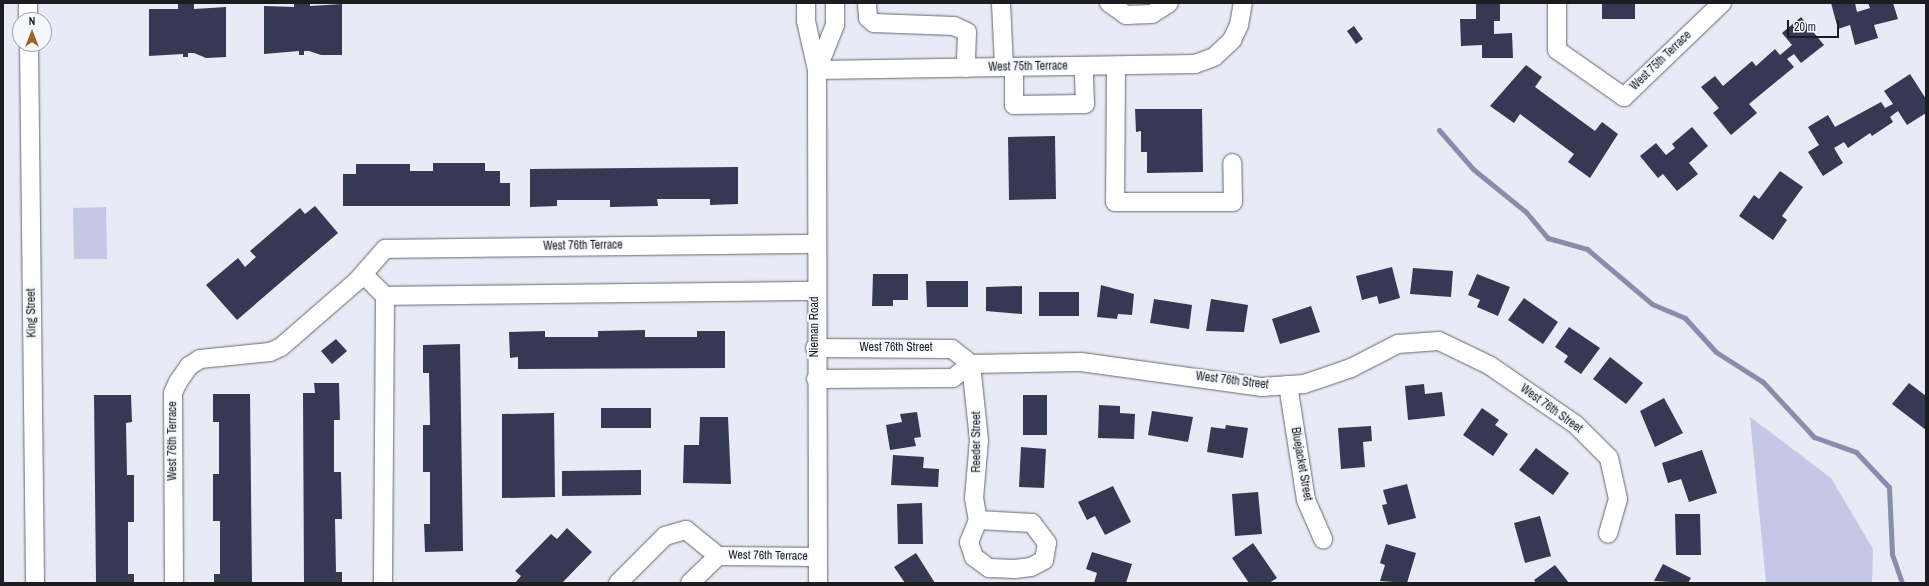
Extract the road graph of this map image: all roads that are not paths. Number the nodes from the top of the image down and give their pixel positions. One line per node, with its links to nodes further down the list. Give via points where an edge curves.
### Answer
1 (806, 3): 15 (street, Nieman Road, via 806,21)
2 (835, 3): 15 (street, Nieman Road, via 835,26)
3 (867, 3): 14 (street, via 868,18 874,23 954,26 967,32)
4 (1001, 3): 13 (street)
5 (1109, 3): 6 (street, via 1126,15 1152,14)
6 (1169, 3)
7 (1243, 3): 12 (street, West 75th Terrace, via 1239,25 1232,40 1214,57 1195,64)
8 (1557, 3): 9 (street, West 75th Terrace, via 1557,50 1624,97)
9 (1722, 3)
10 (28, 52): 30 (street, King Street)
11 (1084, 66): 12 (street, West 75th Terrace); 13 (street, West 75th Terrace); 13 (street, via 1085,104 1014,105)
12 (1116, 66): 16 (street, via 1115,202 1233,202)
13 (1009, 67): 14 (street, West 75th Terrace)
14 (966, 68): 15 (street, West 75th Terrace)
15 (817, 70): 17 (street, Nieman Road)
16 (1232, 163)
17 (815, 244): 18 (street, West 76th Terrace, via 385,249); 19 (street, Nieman Road)
18 (363, 274): 20 (street); 31 (street, West 76th Terrace, via 281,347 270,352 200,359 189,366 178,382 172,393)
19 (815, 291): 20 (street); 21 (street, Nieman Road)
20 (385, 296): 32 (street)
21 (815, 348): 22 (street, West 76th Street, via 952,348); 23 (street, Nieman Road)
22 (971, 364): 23 (street, via 953,378); 24 (street, West 76th Street, via 1080,362 1262,387); 25 (street, Reeder Street, via 978,432 974,498)
23 (816, 379): 29 (street, Nieman Road)
24 (1288, 385): 26 (street, West 76th Street, via 1304,384 1351,368 1398,344 1439,341 1490,365 1576,424 1609,458 1618,500); 27 (street, Bluejacket Street, via 1306,500)
25 (978, 520)
26 (1608, 534)
27 (1323, 539)
28 (718, 556): 29 (street, West 76th Terrace); 33 (street, West 76th Terrace, via 686,530 665,536); 34 (street, West 76th Terrace)
29 (817, 557): 35 (street, Nieman Road)
30 (35, 583)
31 (174, 583)
32 (383, 583)
33 (618, 583)
34 (690, 583)
35 (818, 583)

